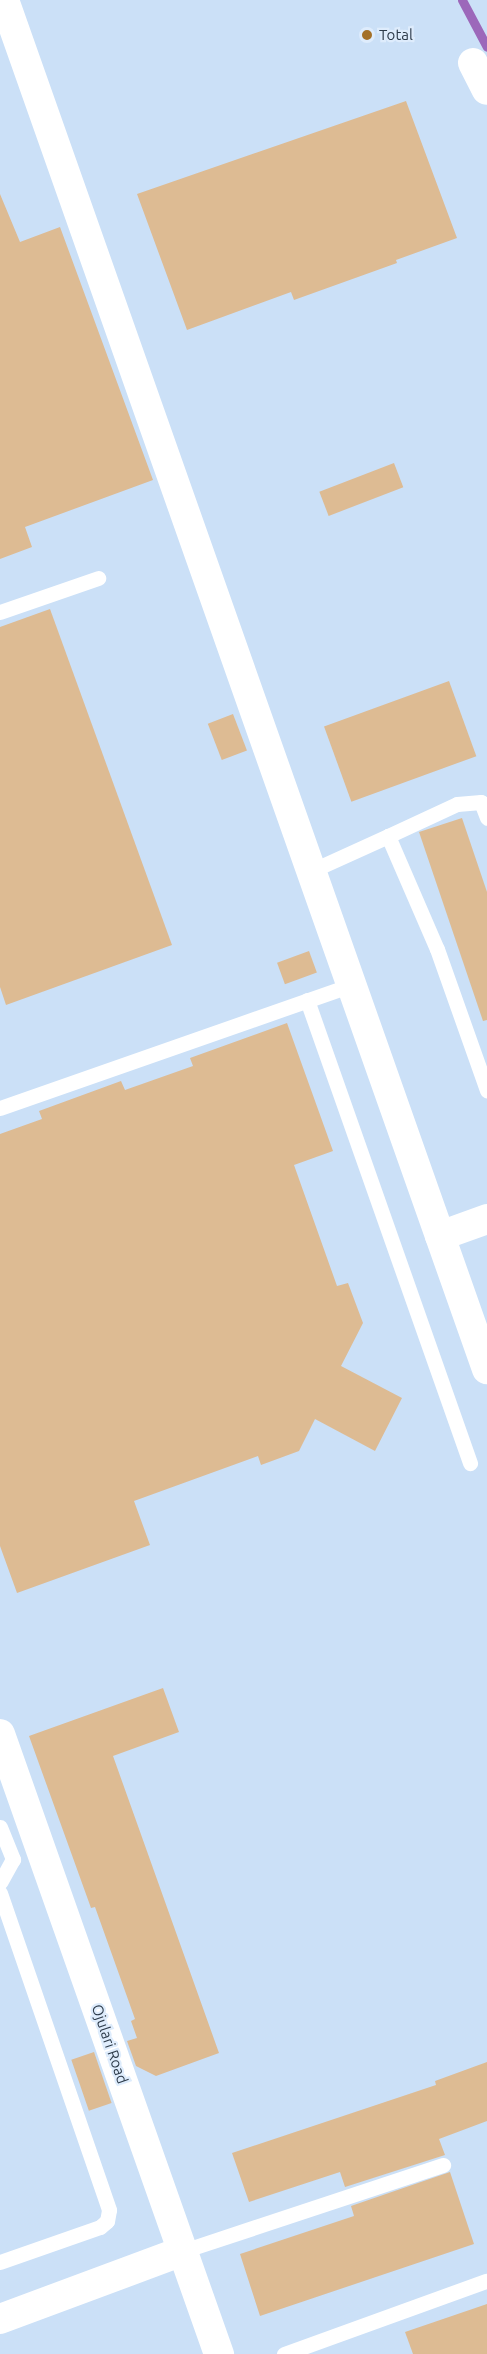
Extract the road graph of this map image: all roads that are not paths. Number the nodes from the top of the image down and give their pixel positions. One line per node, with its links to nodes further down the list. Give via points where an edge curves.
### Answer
1 (4, 8): 8 (street)
2 (473, 63): 3 (street)
3 (487, 90)
4 (98, 578): 5 (lane)
5 (0, 612)
6 (487, 818): 7 (lane, via 481,802 457,804)
7 (388, 836): 8 (lane); 11 (lane, via 437,949)
8 (311, 871): 9 (street)
9 (351, 985): 10 (lane); 14 (street)
10 (307, 1000): 12 (lane); 16 (lane)
11 (487, 1090)
12 (0, 1108)
13 (487, 1219): 14 (street)
14 (440, 1236): 15 (street)
15 (487, 1369)
16 (470, 1463)
17 (0, 1734): 22 (street, Ojulari Road)
18 (0, 1827): 19 (lane, via 12,1859)
19 (0, 1882)
20 (0, 1893): 23 (lane, via 109,2210 107,2221 100,2227)
21 (443, 2165): 22 (lane)
22 (183, 2251): 25 (street); 26 (street, Ojulari Road)
23 (0, 2262)
24 (486, 2281): 27 (lane)
25 (0, 2319)
26 (219, 2354)
27 (284, 2354)

